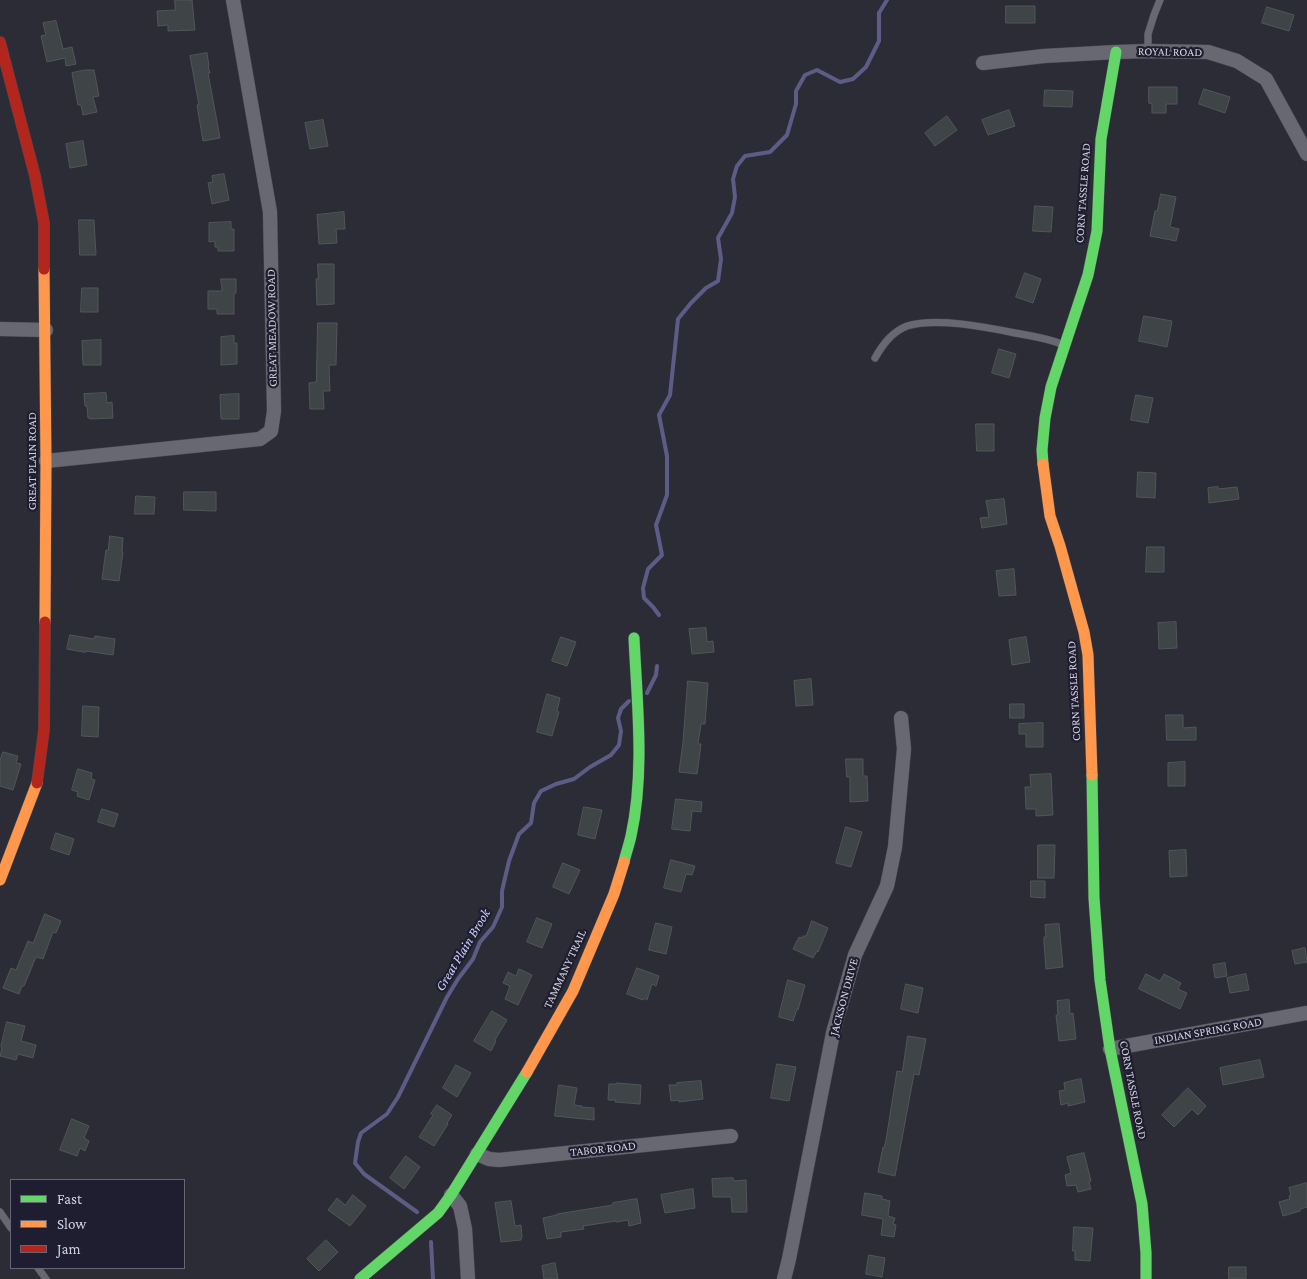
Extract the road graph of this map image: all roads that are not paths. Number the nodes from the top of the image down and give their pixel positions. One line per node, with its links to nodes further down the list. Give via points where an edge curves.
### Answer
1 (233, 0): 12 (street, GREAT MEADOW ROAD, via 270,212 274,411 271,431 260,439)
2 (1160, 0): 4 (lane, via 1148,34)
3 (0, 42): 9 (street, GREAT PLAIN ROAD, via 44,223)
4 (1148, 51): 5 (street, ROYAL ROAD); 7 (street, ROYAL ROAD, via 1208,52 1237,60 1266,79)
5 (1116, 52): 6 (street, ROYAL ROAD); 10 (street, CORN TASSLE ROAD, via 1100,139 1097,231 1088,275)
6 (983, 63)
7 (1307, 154)
8 (0, 329): 9 (street)
9 (46, 330): 12 (street, GREAT PLAIN ROAD)
10 (1064, 346): 11 (lane, via 1051,340 997,329 928,323 908,326 893,333); 17 (street, CORN TASSLE ROAD, via 1045,418 1042,465 1050,516 1088,655 1094,898 1100,980)
11 (875, 358)
12 (46, 461): 15 (street, GREAT PLAIN ROAD, via 44,730 36,787)
13 (634, 638): 19 (street, TAMMANY TRAIL, via 638,783 631,837 614,894 573,991)
14 (901, 718): 25 (street, JACKSON DRIVE, via 904,749 895,847 887,886 855,955 833,1032)
15 (0, 880)
16 (1307, 1013): 17 (street, INDIAN SPRING ROAD)
17 (1110, 1049): 26 (street, CORN TASSLE ROAD, via 1142,1204)
18 (731, 1136): 19 (street, TABOR ROAD, via 499,1160)
19 (477, 1154): 20 (street, TAMMANY TRAIL)
20 (451, 1195): 23 (street, TAMMANY TRAIL, via 438,1213); 24 (street, via 460,1206)
21 (0, 1212): 22 (lane)
22 (10, 1227)
23 (360, 1279)
24 (468, 1279)
25 (784, 1279)
26 (1146, 1279)

